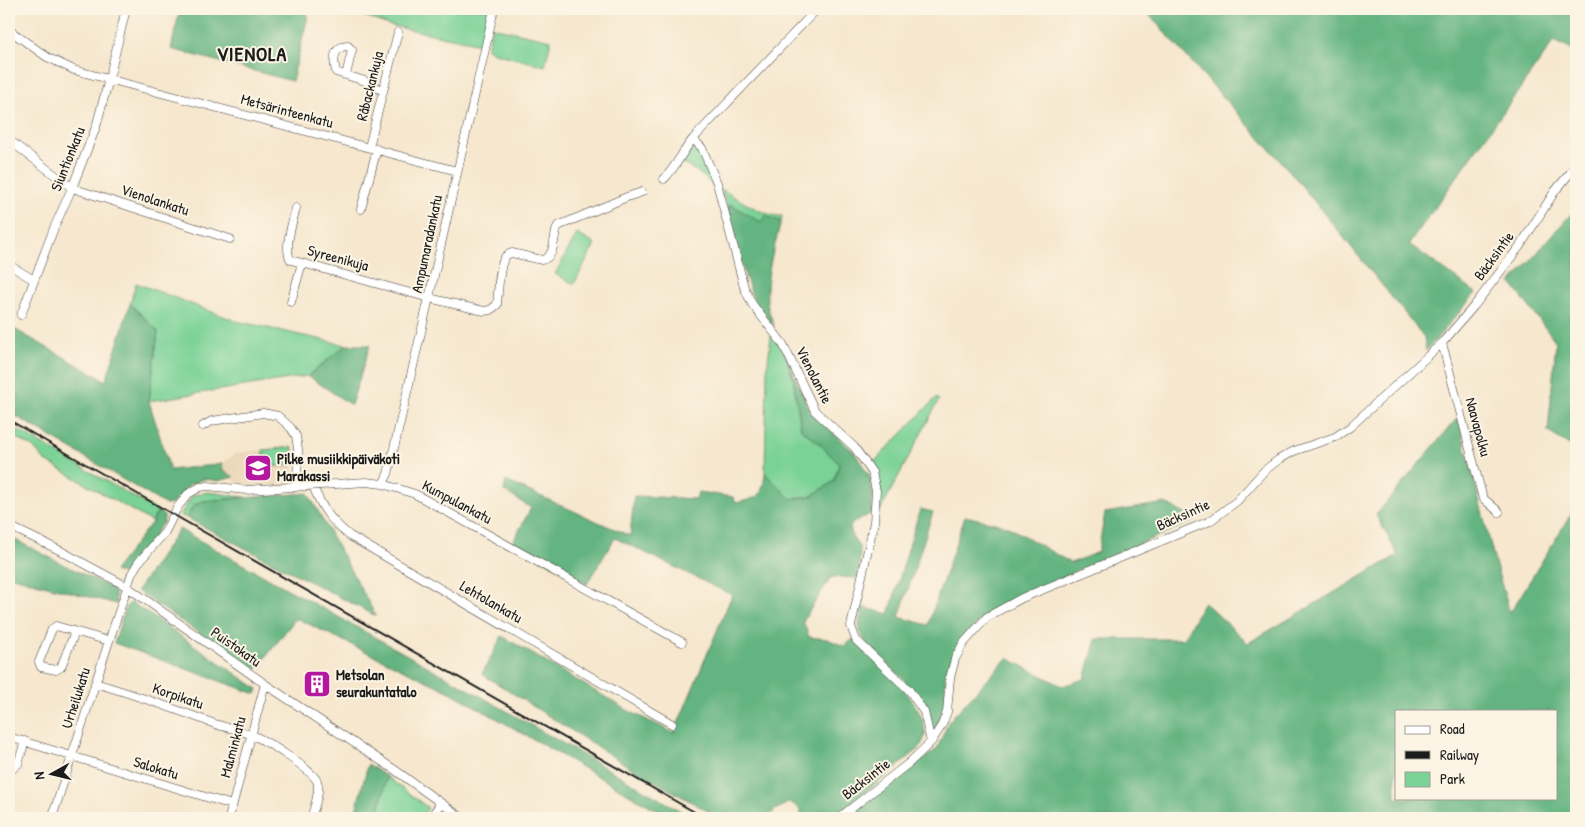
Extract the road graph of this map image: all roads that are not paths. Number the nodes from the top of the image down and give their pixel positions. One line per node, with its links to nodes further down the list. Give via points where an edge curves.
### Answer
1 (126, 9): 7 (street, Siuntionkatu)
2 (494, 9): 13 (street, Ampumaradankatu)
3 (817, 9): 9 (street)
4 (9, 30): 7 (street, Metsärinteenkatu, via 65,67)
5 (398, 32): 8 (street, Råbackankuja)
6 (346, 75): 8 (street)
7 (109, 80): 11 (street, Metsärinteenkatu); 15 (street, Siuntionkatu, via 96,127)
8 (383, 91): 11 (street, Råbackankuja)
9 (693, 139): 14 (street); 43 (street, Vienolantie, via 702,148 716,183 744,287 752,304 783,344 815,411 854,447 872,472 876,491 874,522 851,626 856,640 909,690 924,712)
10 (9, 140): 15 (street, Vienolankatu)
11 (373, 148): 13 (street, Metsärinteenkatu); 18 (street, Råbackankuja)
12 (1576, 166): 26 (street, Bäcksintie, via 1520,246)
13 (457, 170): 23 (street, Ampumaradankatu)
14 (664, 179)
15 (72, 188): 19 (street, Vienolankatu); 22 (street, Siuntionkatu)
16 (642, 192): 23 (street, Syreenikuja, via 558,226 553,251 546,259 508,254 504,258 497,305 490,310)
17 (296, 208): 20 (street, Syreenikuja, via 287,247 291,260)
18 (361, 209)
19 (230, 239)
20 (302, 263): 23 (street, Syreenikuja); 24 (street)
21 (9, 265): 22 (street)
22 (34, 280): 25 (street, Siuntionkatu)
23 (430, 298): 28 (street, Ampumaradankatu)
24 (291, 302)
25 (21, 315)
26 (1442, 343): 31 (street, Naavapolku, via 1482,495); 43 (street, Bäcksintie, via 1350,427 1335,437 1278,460 1237,501 1210,520 1022,598 988,618 963,644 955,659 947,712)
27 (203, 426): 30 (street, via 212,421 263,413 278,416 296,436)
28 (383, 484): 29 (street, Kumpulankatu, via 360,482); 36 (street, Kumpulankatu, via 415,494)
29 (313, 486): 30 (street, Kumpulankatu); 39 (street, Lehtolankatu, via 326,514 350,536)
30 (297, 487): 33 (street, Kumpulankatu, via 246,490 208,486 192,490 177,508 165,532 138,563)
31 (1499, 512)
32 (9, 526): 33 (street, Puistokatu)
33 (126, 586): 35 (street, Urheilukatu); 38 (street, Puistokatu)
34 (75, 632): 34 (street, via 56,626 52,629 39,662 41,667 56,670 61,666); 35 (street)
35 (109, 641): 37 (street, Urheilukatu)
36 (682, 642)
37 (96, 683): 40 (street, Korpikatu); 44 (street, Urheilukatu)
38 (265, 684): 40 (street, Malminkatu); 46 (street, Puistokatu)
39 (672, 724)
40 (251, 734): 47 (street, Malminkatu); 50 (street, Korpikatu, via 315,777 318,792)
41 (9, 737): 42 (street, Salokatu)
42 (25, 742): 44 (street, Salokatu); 45 (street, via 18,764)
43 (931, 742): 53 (street, Bäcksintie)
44 (72, 756): 47 (street, Salokatu); 48 (street, Urheilukatu)
45 (9, 772)
46 (440, 803): 51 (street); 52 (street, Puistokatu)
47 (232, 805): 49 (street, Malminkatu)
48 (52, 818)
49 (229, 818)
50 (311, 818)
51 (430, 818)
52 (462, 818)
53 (839, 818)

